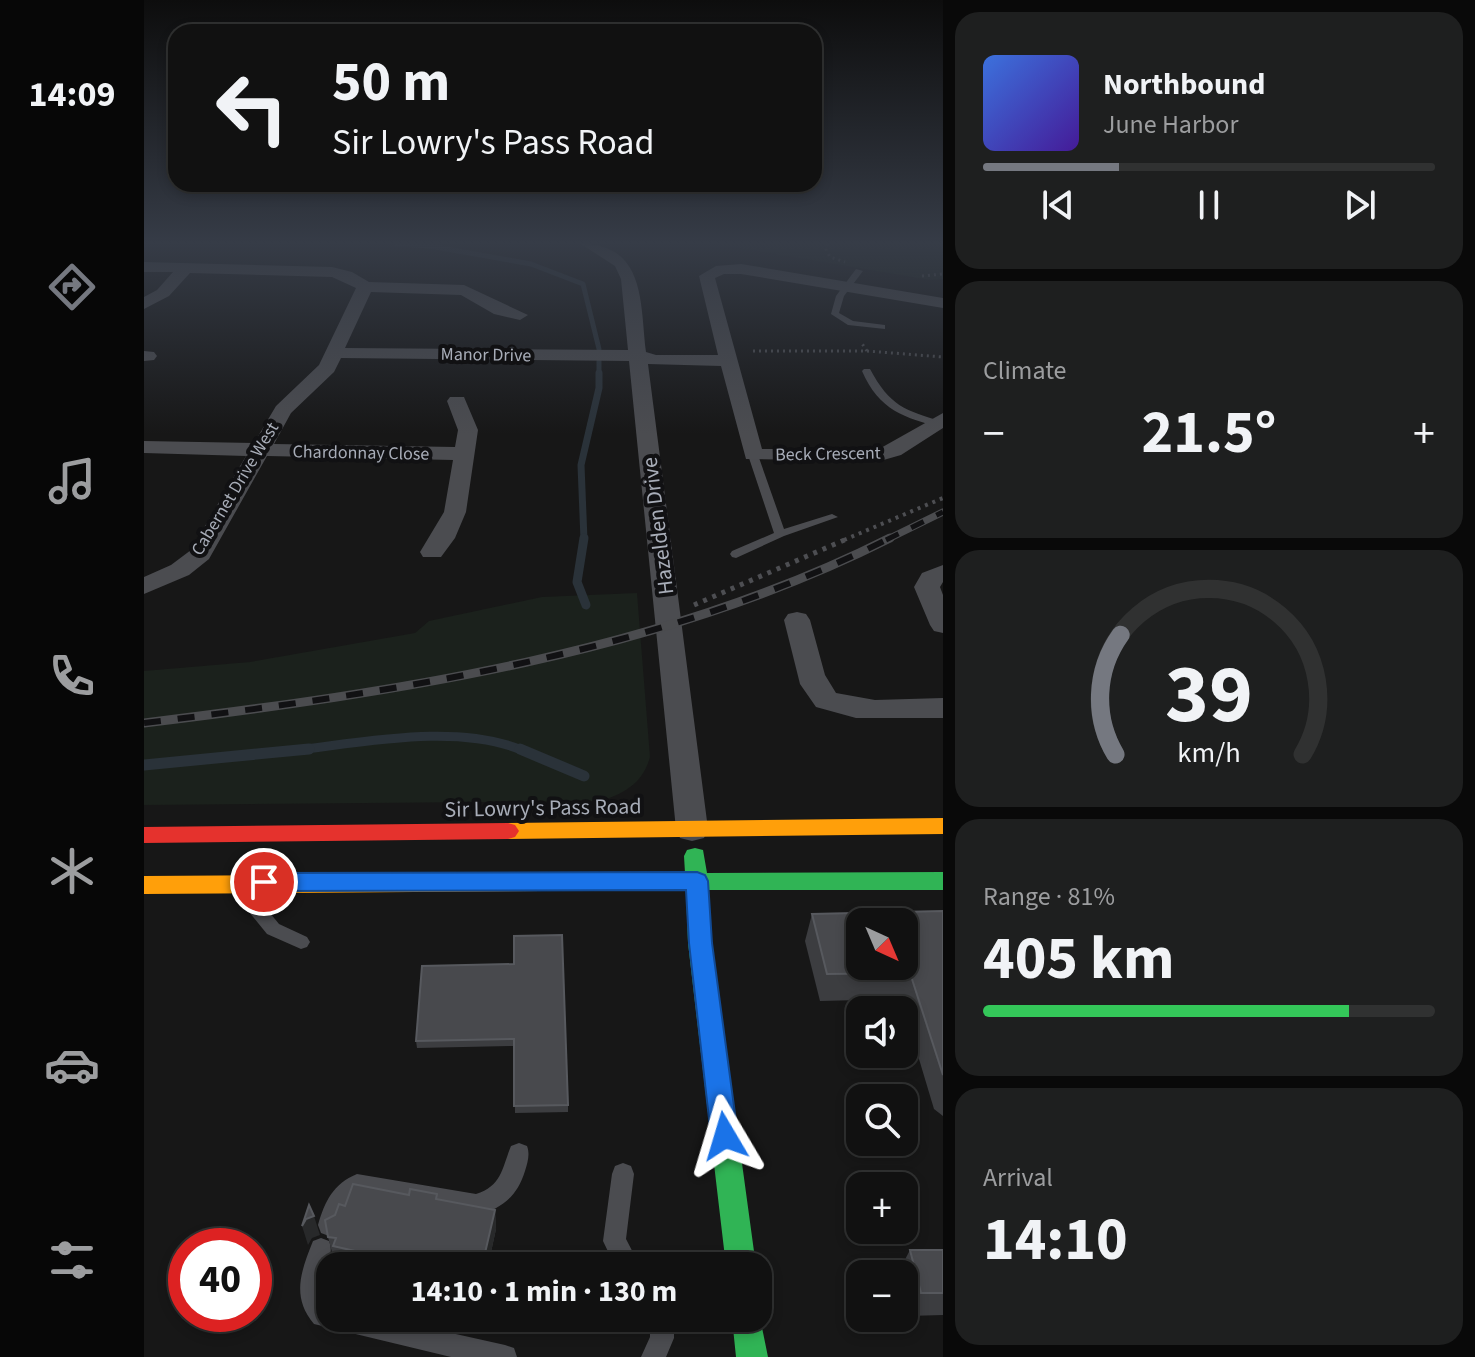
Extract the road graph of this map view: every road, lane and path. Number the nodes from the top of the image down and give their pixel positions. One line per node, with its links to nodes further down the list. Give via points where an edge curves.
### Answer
1 (355, 307): 10 (street, Cabernet Drive West)
2 (495, 307): 6 (street)
3 (632, 307): 11 (street, Hazelden Drive)
4 (714, 307): 13 (street, Beck Crescent)
5 (835, 307): 7 (lane, via 835,314)
6 (520, 315)
7 (851, 323): 8 (lane); 9 (path)
8 (882, 327)
9 (867, 351): 12 (path); 13 (path, via 752,350 757,363); 14 (path)
10 (334, 353): 11 (street, Manor Drive); 18 (street, Cabernet Drive West, via 318,380 283,410)
11 (638, 356): 13 (street); 28 (street, Hazelden Drive)
12 (943, 357)
13 (727, 358): 20 (street, Beck Crescent)
14 (867, 371): 16 (lane, via 883,401)
15 (457, 401): 19 (street, Chardonnay Close, via 467,422)
16 (941, 423): 20 (street, Beck Crescent, via 880,455)
17 (144, 447): 18 (street, Chardonnay Close)
18 (259, 451): 19 (street, Chardonnay Close); 27 (street, Cabernet Drive West, via 200,554)
19 (463, 454): 24 (street, Chardonnay Close, via 455,512)
20 (753, 455): 23 (lane)
21 (943, 498): 28 (path)
22 (832, 517): 23 (lane)
23 (780, 534): 25 (lane)
24 (432, 552)
25 (736, 554)
26 (943, 572): 30 (street, via 927,587)
27 (144, 586)
28 (668, 615): 33 (street, Hazelden Drive)
29 (797, 620): 31 (street, via 818,692 828,703 846,708)
30 (943, 625)
31 (943, 708)
32 (943, 826): 33 (main road, Sir Lowry's Pass Road)
33 (692, 829): 34 (main road, Sir Lowry's Pass Road); 35 (main road)
34 (144, 835)
35 (697, 881): 36 (main road); 37 (main road); 43 (main road, via 700,943)
36 (943, 881)
37 (235, 882): 38 (main road); 39 (lane, via 273,929)
38 (144, 885)
39 (301, 942)
40 (519, 1153): 46 (lane, via 512,1182 491,1202 476,1205 357,1185 348,1188 336,1202 308,1288 309,1299 322,1316)
41 (623, 1174): 42 (lane, via 614,1241)
42 (620, 1252)
43 (739, 1252)
44 (662, 1332): 47 (lane)
45 (749, 1332): 48 (main road)
46 (505, 1357)
47 (653, 1357)
48 (752, 1357)

